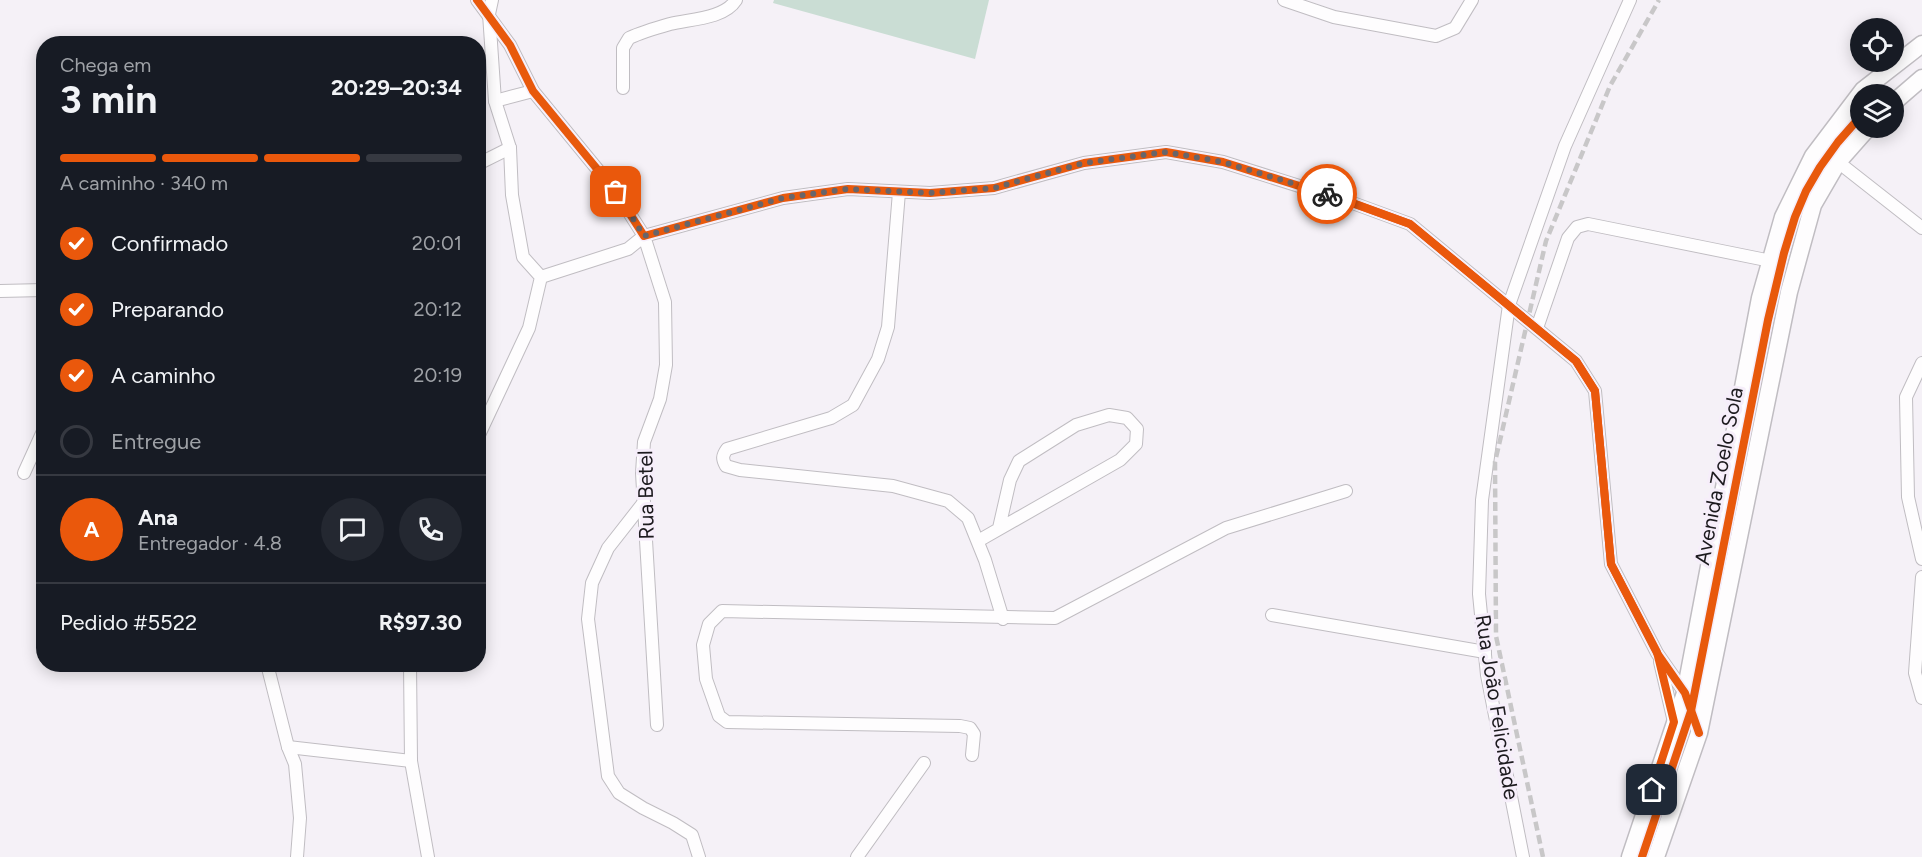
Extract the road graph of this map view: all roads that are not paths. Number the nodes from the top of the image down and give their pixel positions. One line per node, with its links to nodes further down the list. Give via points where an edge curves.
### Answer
1 (477, 0): 7 (street, Rua Betel)
2 (492, 0): 7 (street)
3 (736, 0): 10 (street, via 709,16 629,38 623,48)
4 (1288, 0): 5 (street, via 1334,17 1436,36 1455,28)
5 (1472, 0)
6 (1630, 0): 25 (street, Rua João Felicidade, via 1565,146)
7 (489, 14): 11 (street, Rua Betel, via 510,45); 13 (street)
8 (1922, 44): 21 (main road, via 1863,90 1813,156 1783,217)
9 (1922, 78): 12 (main road)
10 (623, 88)
11 (533, 92): 13 (street); 20 (street, Rua Betel, via 616,192)
12 (1904, 94)
13 (495, 101): 15 (street)
14 (1859, 138): 17 (main road)
15 (510, 148): 16 (street); 22 (street, via 512,195 523,257)
16 (486, 160)
17 (1839, 162): 19 (street); 48 (main road, via 1813,206 1789,292)
18 (898, 192): 20 (street, via 848,189 783,198); 25 (street, via 994,188 1084,163 1166,152 1223,162 1410,224); 35 (street, via 888,327 878,359 852,405 831,418 727,449 722,460 726,466 740,470 893,486 948,501 968,518)
19 (1922, 228)
20 (644, 236): 22 (street, via 628,249); 32 (street, Rua Betel, via 665,302 666,365 660,399 644,442)
21 (1771, 261): 26 (street, via 1588,224 1577,227 1568,238); 44 (main road, via 1760,298)
22 (541, 277): 28 (street, via 529,328)
23 (36, 290): 24 (street)
24 (0, 291)
25 (1509, 305): 26 (street); 40 (street, Rua João Felicidade, via 1482,500 1479,594)
26 (1537, 328): 41 (street, via 1576,361 1595,391 1611,564)
27 (1922, 363): 33 (street, via 1906,397 1908,497)
28 (486, 420)
29 (36, 447): 30 (street)
30 (24, 473)
31 (1346, 491): 39 (street, via 1226,528 1055,618)
32 (644, 502): 47 (street, Rua Betel); 55 (street, via 608,548 592,583 588,619 608,776 619,793 692,835)
33 (1918, 525): 36 (street)
34 (999, 528): 34 (street, via 1120,460 1137,444 1137,429 1127,418 1109,415 1076,425 1019,461 1010,480); 35 (street)
35 (978, 541): 39 (street)
36 (1922, 559)
37 (1922, 577): 45 (street, via 1915,673)
38 (1272, 615): 40 (street)
39 (1003, 619): 50 (street, via 722,611 709,624 703,645 706,679 719,716 727,722 960,726 970,728 974,734)
40 (1485, 652): 57 (street, Rua João Felicidade)
41 (1657, 652): 44 (street); 46 (street)
42 (269, 672): 49 (street)
43 (410, 672): 51 (street)
44 (1685, 693): 46 (main road); 48 (street)
45 (1922, 699)
46 (1674, 722): 58 (main road)
47 (657, 725)
48 (1699, 733): 59 (main road)
49 (288, 747): 51 (street); 53 (street, via 295,764 300,818)
50 (972, 755)
51 (411, 761): 54 (street)
52 (924, 764): 56 (street)
53 (297, 857)
54 (428, 857)
55 (699, 857)
56 (858, 857)
57 (1523, 857)
58 (1630, 857)
59 (1656, 857)

